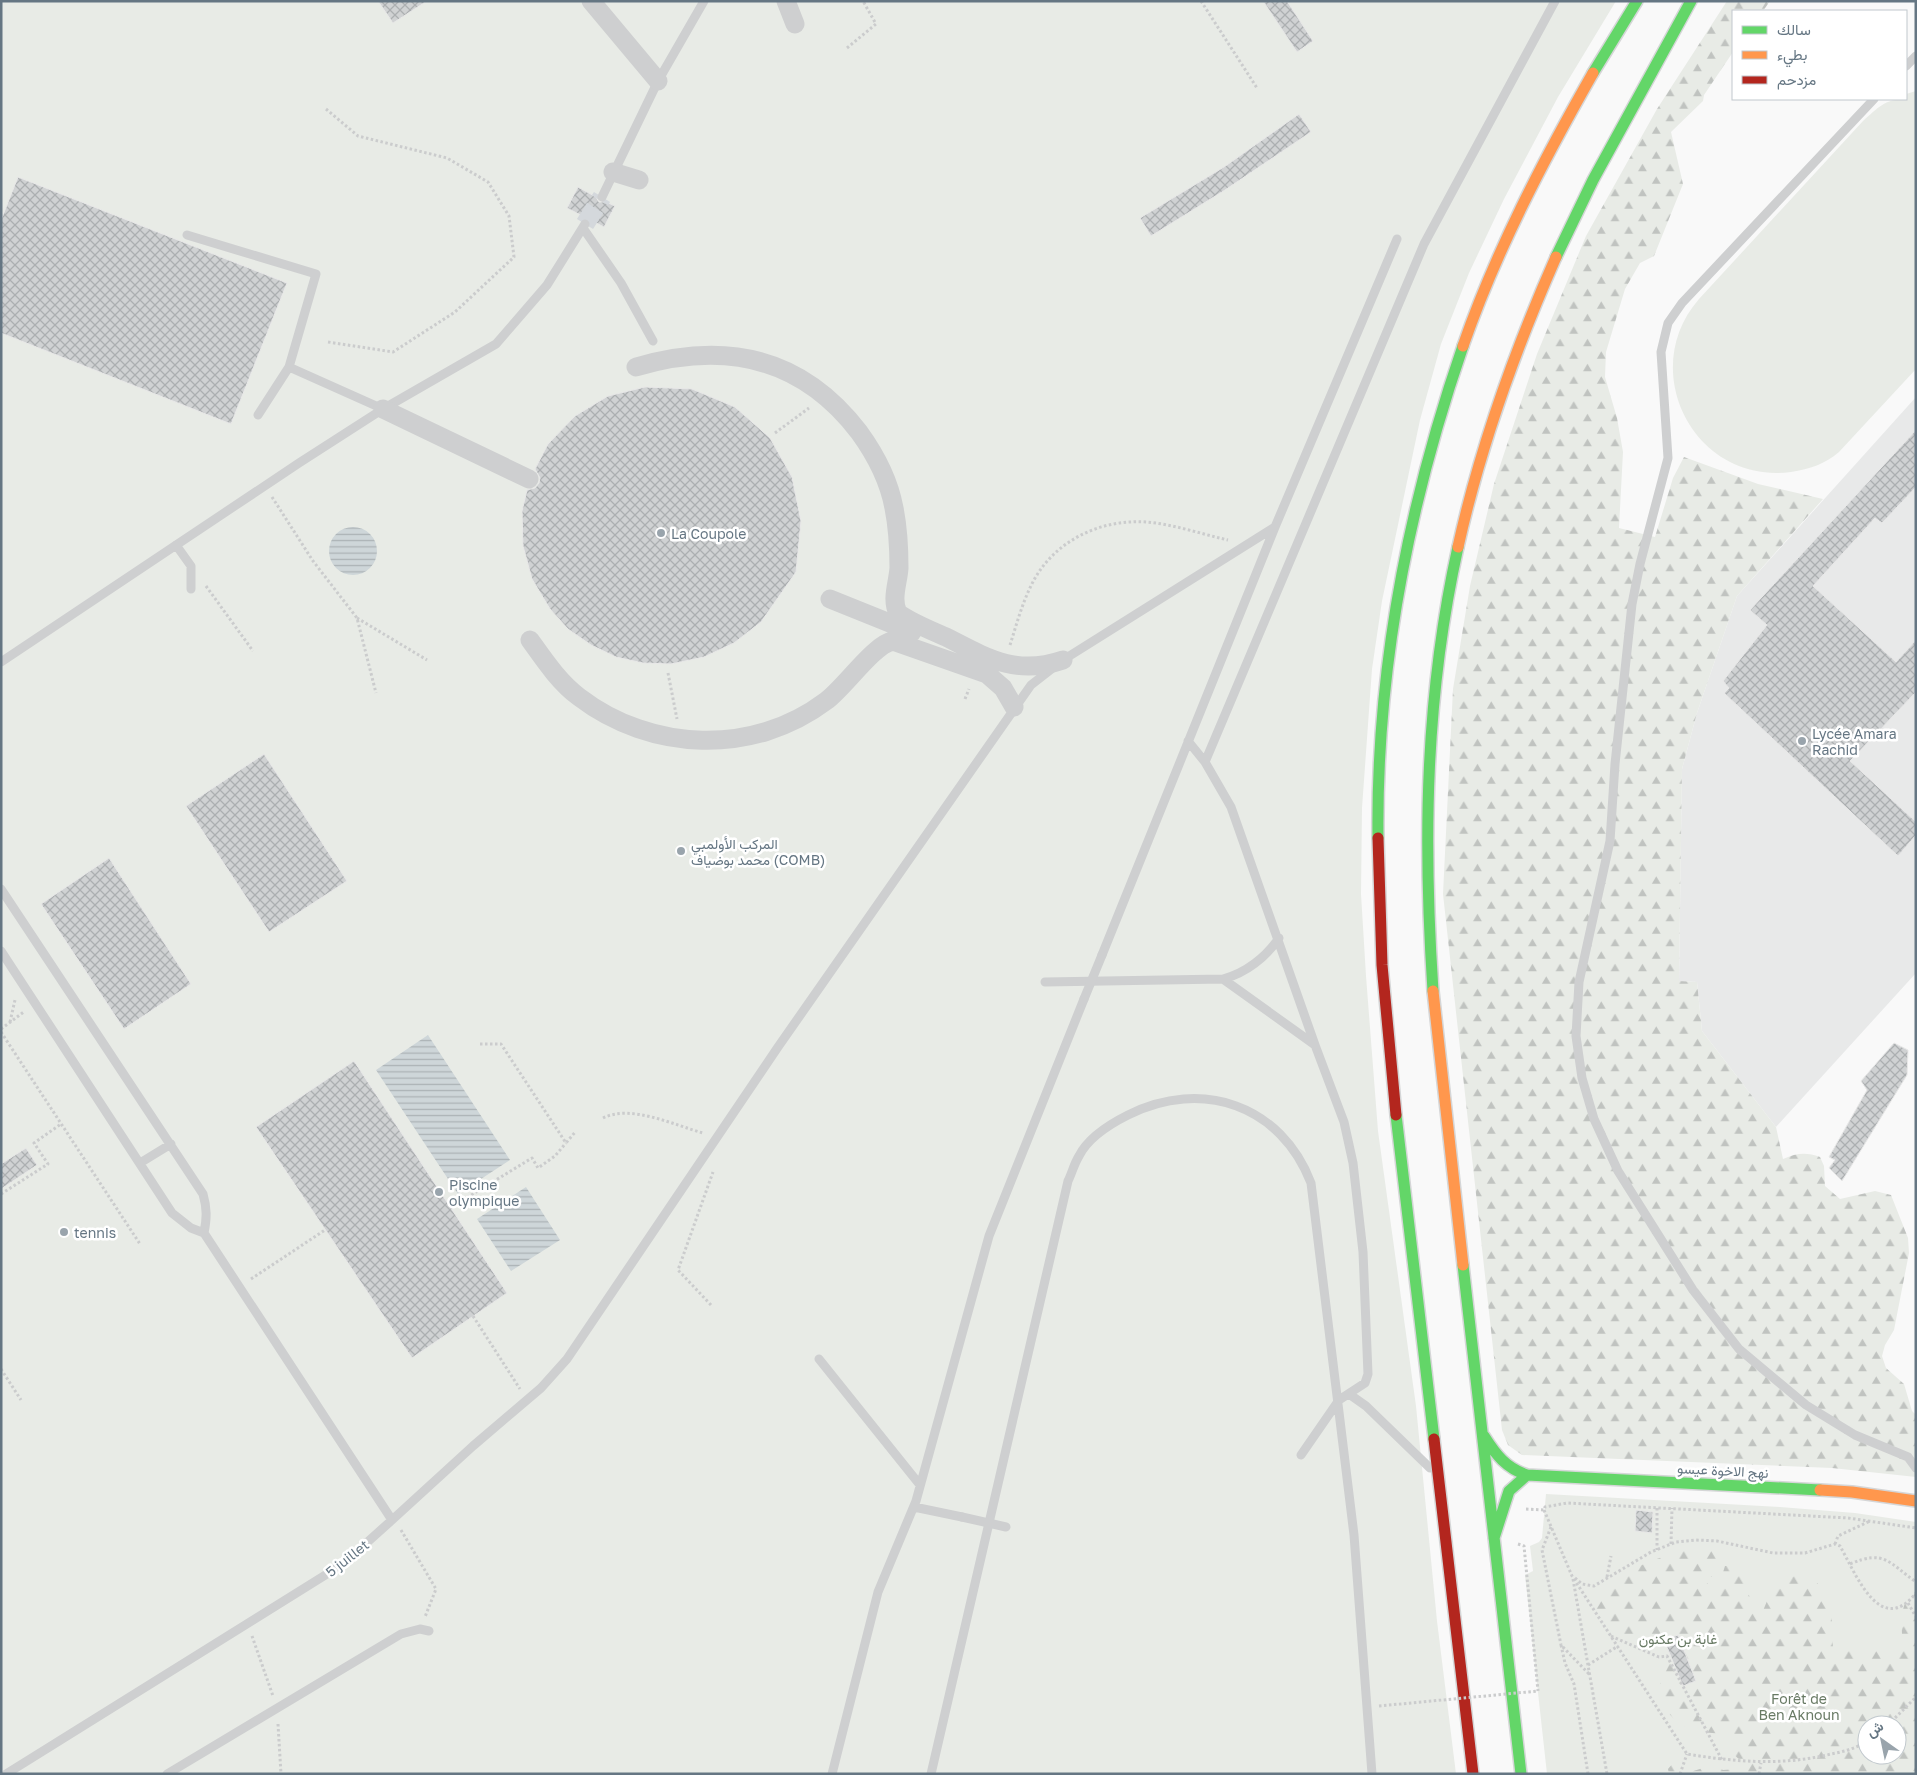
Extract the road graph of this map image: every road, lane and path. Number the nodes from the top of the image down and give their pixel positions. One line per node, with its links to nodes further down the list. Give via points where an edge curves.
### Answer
1 (591, 1): 13 (street)
2 (704, 1): 13 (lane)
3 (786, 1): 9 (street)
4 (863, 1): 10 (path, via 876,24)
5 (1201, 1): 14 (path)
6 (1555, 1): 53 (lane, via 1424,244)
7 (1637, 1): 91 (main road, via 1531,185 1486,286 1438,427 1403,576 1391,649 1379,790 1380,921 1400,1154)
8 (1691, 1): 87 (main road, via 1565,236 1510,374 1456,552 1432,700 1426,803 1427,930 1450,1159)
9 (795, 24)
10 (847, 48)
11 (1916, 56): 12 (lane)
12 (1907, 65)
13 (658, 81): 17 (lane)
14 (1257, 88)
15 (1873, 100): 89 (lane, via 1682,303 1668,323 1661,360 1668,458 1632,604 1610,841 1582,963 1576,1036 1587,1098 1618,1171 1682,1275 1721,1327 1739,1349 1806,1405 1855,1435 1908,1458)
16 (326, 109): 23 (path, via 358,136 447,158 488,182 509,216 514,257 455,312 393,352)
17 (613, 172): 18 (street); 19 (lane)
18 (639, 180)
19 (602, 197)
20 (187, 235): 24 (lane, via 316,274)
21 (1397, 239): 32 (lane)
22 (653, 341): 27 (lane, via 584,226 547,285 496,344)
23 (328, 342)
24 (289, 367): 27 (lane); 28 (lane)
25 (636, 367): 26 (street, via 668,358 702,354 735,356 768,364 799,377)
26 (827, 396): 29 (path); 41 (street, via 868,445 891,497 899,537 895,601 898,613)
27 (383, 409): 30 (street); 31 (lane)
28 (258, 415)
29 (776, 433)
30 (529, 479)
31 (264, 486): 34 (lane); 38 (path, via 313,561)
32 (1275, 528): 33 (lane, 5 juillet); 52 (lane)
33 (1246, 544): 40 (path, via 1148,522 1118,522 1090,531 1063,546 1042,567 1027,594 1010,646); 44 (lane, 5 juillet)
34 (176, 545): 35 (lane); 45 (lane)
35 (191, 566): 36 (lane); 42 (path)
36 (191, 589)
37 (830, 599): 41 (street)
38 (356, 618): 43 (path); 48 (path)
39 (530, 640): 51 (street, via 552,671 578,697 609,717 644,732)
40 (1003, 642)
41 (945, 648): 44 (street, via 1008,665 1036,666); 46 (street); 51 (street, via 886,642 826,701 793,721 757,734 719,741)
42 (253, 651)
43 (427, 660)
44 (1063, 660): 50 (lane, 5 juillet, via 1031,685)
45 (1, 662)
46 (977, 669): 49 (path); 50 (street, via 1000,684)
47 (668, 673): 51 (path)
48 (376, 693)
49 (965, 699)
50 (1014, 707): 68 (lane, 5 juillet)
51 (680, 740)
52 (1188, 741): 53 (lane); 92 (lane, bridge, via 989,1236)
53 (1205, 762): 55 (lane, via 1232,807)
54 (1, 889): 70 (lane)
55 (1279, 938): 57 (lane, via 1273,947 1244,970); 64 (lane)
56 (1, 951): 60 (lane)
57 (1223, 978): 58 (lane); 64 (lane)
58 (1045, 982)
59 (16, 997): 61 (path)
60 (35, 1003): 61 (path); 72 (lane)
61 (10, 1022): 62 (path)
62 (1, 1030): 66 (path)
63 (480, 1044): 69 (path, via 500,1044)
64 (1315, 1045): 83 (lane, via 1344,1122 1353,1164 1363,1252 1368,1374 1365,1383)
65 (603, 1118): 68 (path, via 617,1113 633,1113)
66 (61, 1124): 73 (path, via 34,1143 48,1164); 77 (path)
67 (576, 1131): 69 (path)
68 (719, 1137): 85 (lane, 5 juillet, via 582,1338 541,1388)
69 (566, 1143): 74 (path, via 538,1168 532,1158)
70 (171, 1144): 72 (lane); 76 (lane, via 203,1194 207,1207)
71 (716, 1162): 79 (path, via 678,1270)
72 (140, 1163): 76 (lane, via 172,1213 191,1228)
73 (1, 1194)
74 (450, 1208)
75 (326, 1230): 78 (path)
76 (204, 1233): 78 (lane)
77 (140, 1244)
78 (239, 1286): 97 (lane)
79 (711, 1305)
80 (473, 1316): 85 (path)
81 (819, 1359): 92 (lane)
82 (1, 1369): 84 (path)
83 (1348, 1394): 86 (lane); 91 (lane, via 1414,1450)
84 (21, 1400)
85 (527, 1400): 97 (lane, 5 juillet)
86 (1339, 1400): 88 (lane); 131 (lane, via 1311,1184 1296,1151 1284,1137 1240,1106 1219,1100 1196,1099 1147,1106 1098,1134 1079,1155 1068,1181); 132 (lane, via 1354,1536)
87 (1484, 1436): 90 (main road, via 1502,1463); 102 (main road)
88 (1301, 1455)
89 (1916, 1468)
90 (1527, 1475): 93 (main road, نهج الاخوة عيسو, via 1852,1492); 102 (main road, via 1509,1491)
91 (1438, 1477): 133 (main road)
92 (920, 1485): 94 (lane)
93 (1916, 1501)
94 (914, 1507): 100 (lane, bridge); 130 (lane, via 878,1592)
95 (1657, 1508): 96 (path); 99 (path, via 1567,1503 1545,1508); 106 (path)
96 (1672, 1508): 98 (path); 104 (path)
97 (392, 1520): 115 (path, via 405,1534 436,1589); 128 (lane, 5 juillet, via 344,1564)
98 (1871, 1521): 101 (path); 105 (path, via 1838,1536)
99 (1551, 1526): 109 (path); 117 (path, via 1542,1550)
100 (1006, 1527)
101 (1916, 1528)
102 (1493, 1542): 134 (main road)
103 (1517, 1544): 122 (path, bridge, via 1524,1546 1538,1691)
104 (1671, 1544): 105 (path, via 1717,1541 1773,1553 1805,1553); 106 (path)
105 (1835, 1544): 108 (path, via 1840,1546)
106 (1657, 1550): 110 (path)
107 (1611, 1556): 110 (path)
108 (1850, 1564): 111 (path, via 1883,1558); 113 (path, via 1877,1605 1890,1610)
109 (1572, 1576): 110 (path, via 1588,1586); 116 (path); 119 (path)
110 (1607, 1579)
111 (1916, 1582)
112 (1916, 1593): 113 (path)
113 (1908, 1603): 114 (path)
114 (1916, 1617)
115 (424, 1630): 129 (lane, via 401,1634)
116 (1611, 1635): 118 (path); 126 (path, via 1659,1657 1667,1656)
117 (1561, 1645): 120 (path); 135 (path, via 1574,1684)
118 (1618, 1646): 119 (path); 125 (path)
119 (1588, 1665): 120 (path)
120 (1589, 1675): 136 (path)
121 (1916, 1697): 123 (path)
122 (1379, 1706)
123 (1898, 1715)
124 (1857, 1745): 127 (path, via 1806,1760)
125 (1687, 1754): 126 (path); 137 (path)
126 (1722, 1760): 127 (path)
127 (1761, 1763): 138 (path)
128 (6, 1774)
129 (167, 1774)
130 (832, 1774)
131 (931, 1774)
132 (1372, 1774)
133 (1473, 1774)
134 (1521, 1774)
135 (1588, 1774)
136 (1607, 1774)
137 (1680, 1774)
138 (1759, 1774)

